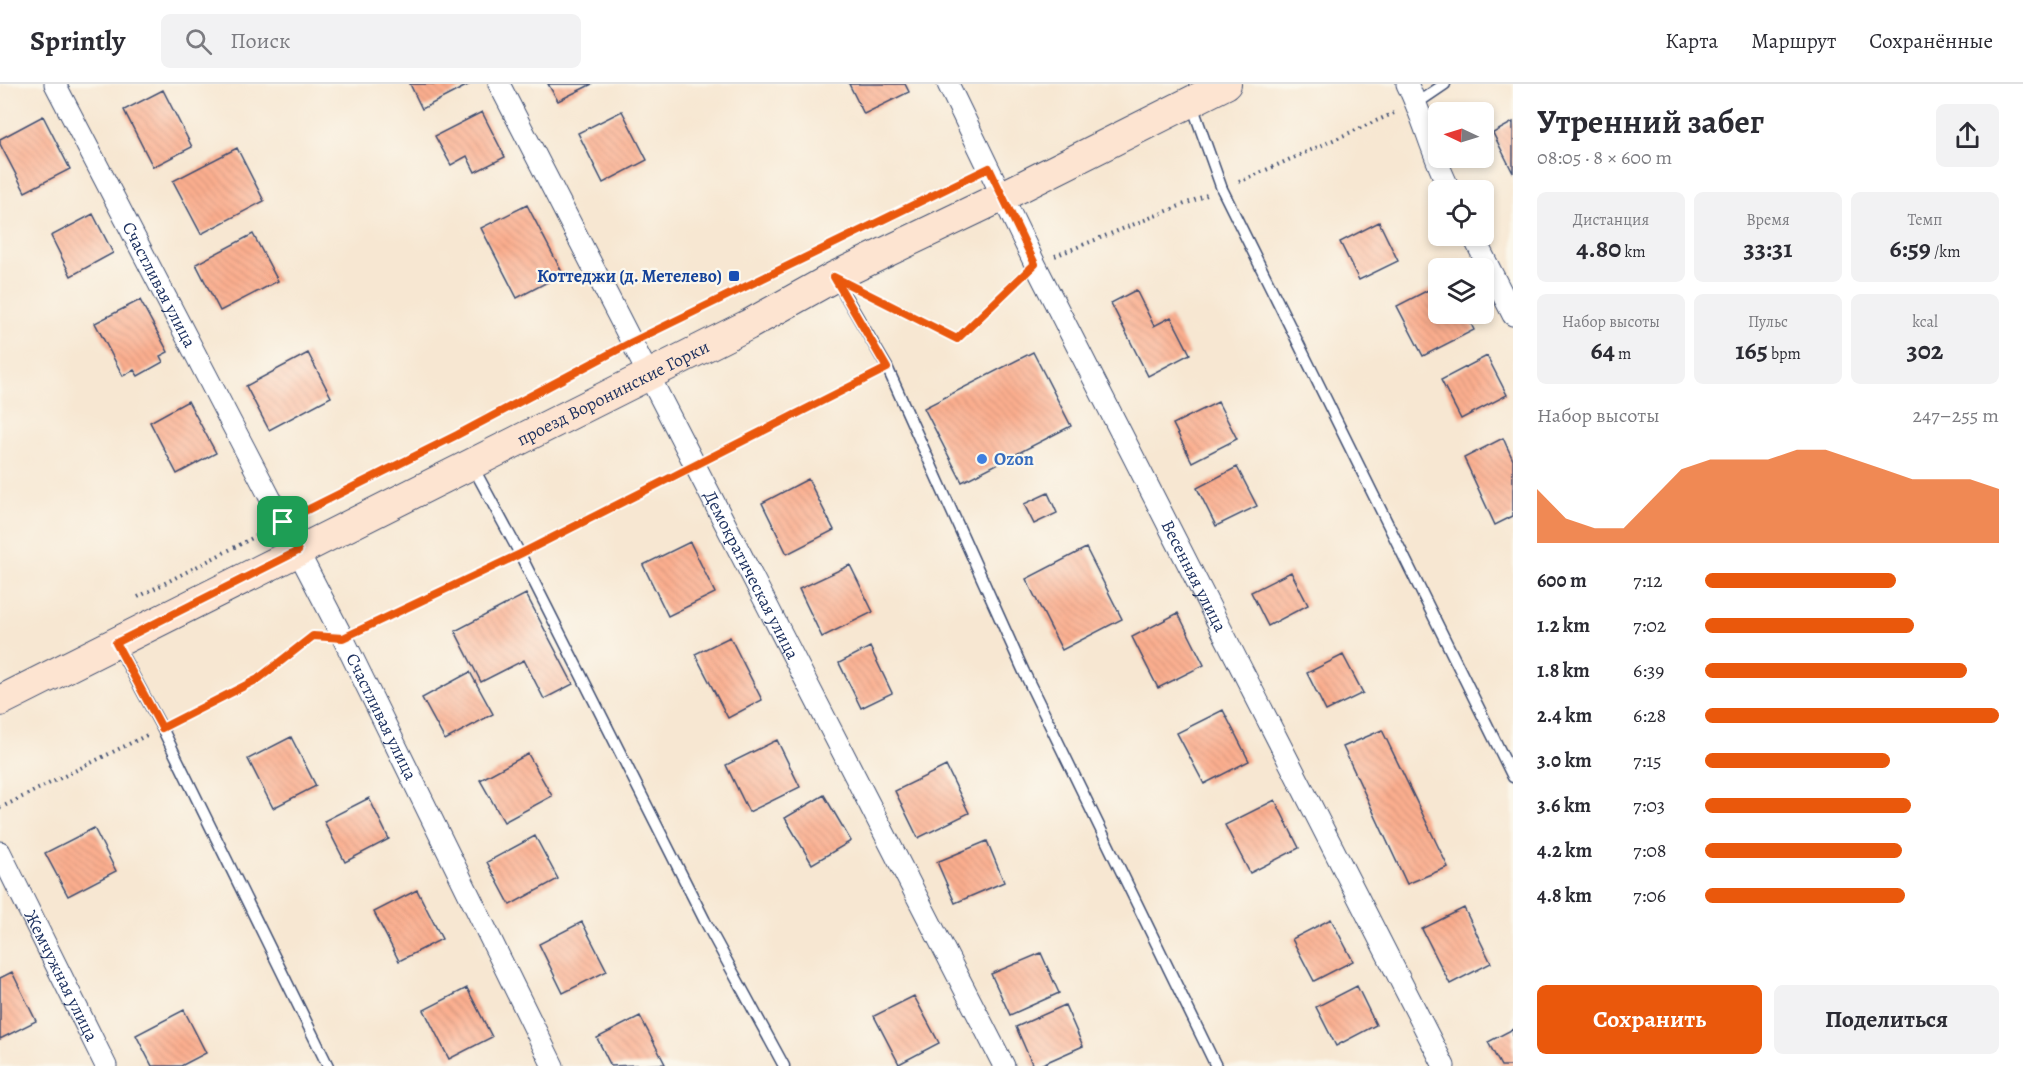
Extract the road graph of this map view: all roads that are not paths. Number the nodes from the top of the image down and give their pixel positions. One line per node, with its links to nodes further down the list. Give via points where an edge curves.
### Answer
1 (55, 84): 16 (street, Счастливая улица)
2 (499, 84): 14 (street, Демократическая улица)
3 (948, 84): 10 (street, Весенняя улица)
4 (1226, 84): 7 (street, проезд Воронинские Горки)
5 (1407, 84): 8 (street)
6 (1445, 84): 8 (lane)
7 (1191, 102): 10 (street, проезд Воронинские Горки); 19 (lane, via 1222,189)
8 (1416, 103): 9 (street)
9 (1445, 180)
10 (1003, 196): 12 (street, проезд Воронинские Горки); 27 (street, Весенняя улица)
11 (1478, 246): 13 (street)
12 (834, 277): 14 (street, проезд Воронинские Горки); 26 (lane, via 887,368 1024,672)
13 (1513, 315)
14 (649, 374): 15 (street, проезд Воронинские Горки); 25 (street, Демократическая улица)
15 (471, 464): 16 (street, проезд Воронинские Горки); 24 (lane, via 705,921)
16 (298, 551): 17 (street, проезд Воронинские Горки); 23 (street, Счастливая улица)
17 (116, 643): 18 (street, проезд Воронинские Горки); 22 (lane, via 162,728)
18 (0, 701)
19 (1513, 777)
20 (0, 852): 21 (street, Жемчужная улица)
21 (106, 1066)
22 (328, 1066)
23 (553, 1066)
24 (784, 1066)
25 (1004, 1066)
26 (1216, 1066)
27 (1444, 1066)

